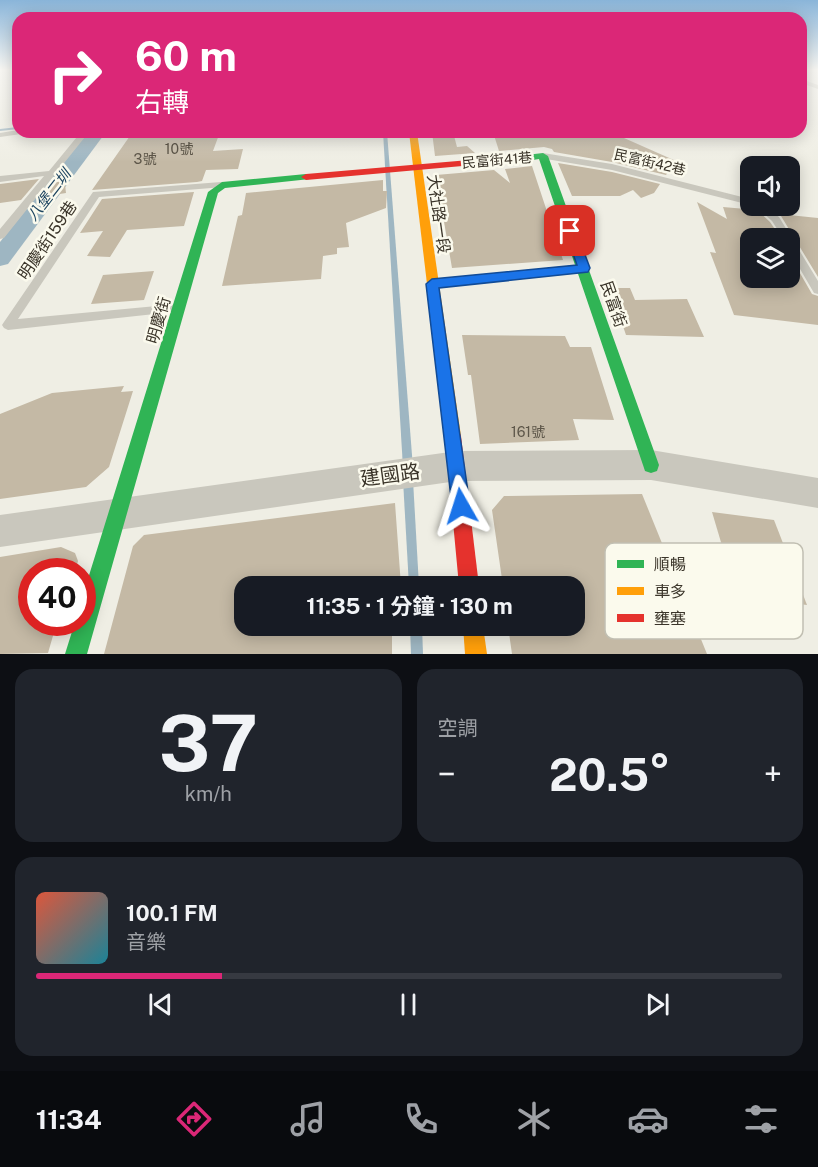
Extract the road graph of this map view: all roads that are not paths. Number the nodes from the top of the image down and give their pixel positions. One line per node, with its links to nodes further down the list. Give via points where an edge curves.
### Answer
1 (80, 138): 5 (lane)
2 (414, 138): 4 (street, 大社路一段)
3 (543, 156): 4 (street, 民富街41巷); 8 (lane, 民富街42巷, via 612,167); 13 (street, 民富街)
4 (416, 167): 7 (street); 14 (street, 大社路一段)
5 (50, 173): 6 (lane); 11 (lane)
6 (0, 178)
7 (222, 185): 16 (street, 明慶街, via 213,192); 16 (lane, 明慶街159巷, via 96,194 8,325)
8 (740, 199)
9 (772, 216): 10 (lane)
10 (781, 228)
11 (0, 236)
12 (800, 260): 15 (lane)
13 (584, 268): 14 (lane); 17 (street, 民富街)
14 (432, 284): 18 (street, 大社路一段)
15 (818, 290)
16 (179, 308): 20 (street, 明慶街)
17 (651, 465): 18 (street, 建國路); 19 (street, 建國路)
18 (457, 466): 20 (street, 建國路); 22 (street, 大社路一段)
19 (818, 492)
20 (118, 516): 21 (street, 建國路); 24 (street, 明慶街)
21 (0, 531)
22 (468, 576)
23 (474, 636): 25 (street)
24 (76, 654)
25 (476, 654)

